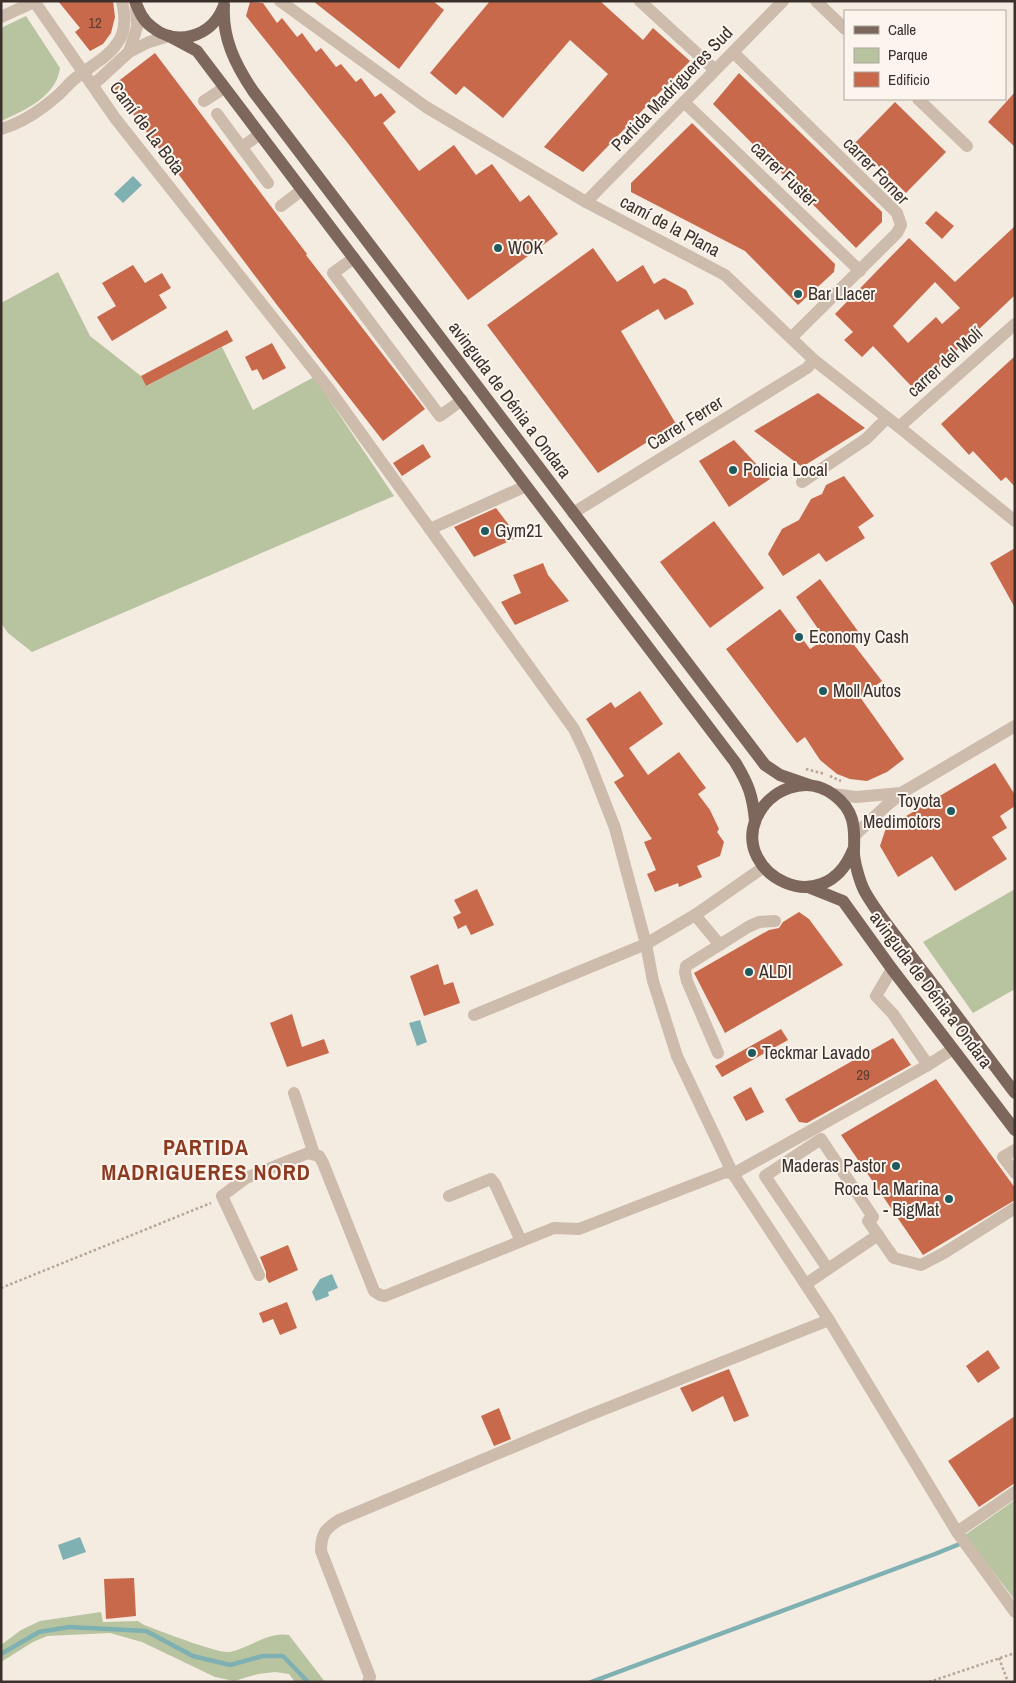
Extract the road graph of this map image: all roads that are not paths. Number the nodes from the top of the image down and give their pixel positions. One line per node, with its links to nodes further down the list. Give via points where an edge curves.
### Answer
1 (122, 1): 15 (street, via 124,29 119,42)
2 (135, 1): 11 (main road, via 151,27); 12 (street, via 137,27)
3 (280, 1): 28 (street, camí de la Plana, via 426,107)
4 (640, 1): 14 (street)
5 (782, 1): 13 (street, Partida Madrigueres Sud)
6 (816, 1): 10 (street)
7 (34, 2): 9 (street); 15 (street, Camí de La Bota)
8 (225, 3): 11 (main road, via 214,24 204,32 186,38); 40 (main road, avinguda de Dénia a Ondara, via 224,29 229,46 252,91)
9 (1, 17)
10 (844, 28)
11 (169, 36): 12 (street); 17 (main road, via 197,51)
12 (129, 52): 16 (street)
13 (732, 52): 14 (street, Partida Madrigueres Sud); 31 (street, carrer Forner, via 897,213 901,225 897,233)
14 (715, 70): 20 (street, Partida Madrigueres Sud)
15 (83, 72): 16 (street, Camí de La Bota); 22 (street, via 42,108)
16 (92, 85): 42 (street, Camí de La Bota, via 329,389)
17 (224, 88): 19 (street); 23 (main road)
18 (919, 100): 24 (street)
19 (204, 101)
20 (684, 102): 28 (street, Partida Madrigueres Sud); 31 (street, carrer Fuster)
21 (217, 114): 25 (street)
22 (1, 129)
23 (260, 134): 25 (street); 27 (main road)
24 (967, 146)
25 (242, 147): 26 (street)
26 (268, 183)
27 (302, 190): 29 (street); 30 (main road)
28 (586, 202): 33 (street, camí de la Plana, via 725,275)
29 (281, 206)
30 (354, 258): 35 (main road); 35 (street, via 333,273 440,416)
31 (860, 271): 33 (street, carrer Forner)
32 (1015, 324): 37 (street, carrer del Molí)
33 (791, 338): 34 (street, camí de la Plana)
34 (814, 360): 36 (street, camí de la Plana); 40 (street, Carrer Ferrer, via 807,368)
35 (462, 400): 39 (main road)
36 (887, 418): 37 (street, camí de la Plana); 38 (street, via 866,439)
37 (899, 427): 41 (street, camí de la Plana)
38 (802, 482)
39 (526, 486): 42 (street); 47 (main road, via 735,762 747,782)
40 (573, 512): 44 (main road, avinguda de Dénia a Ondara, via 765,765 780,775)
41 (1015, 521)
42 (430, 529): 54 (street, Camí de La Bota, via 574,729 615,828)
43 (1015, 726): 45 (street)
44 (809, 785): 46 (main road); 47 (main road, via 792,787 776,794 763,806)
45 (903, 792): 46 (street, via 856,797); 48 (street)
46 (833, 794): 48 (main road, via 849,812)
47 (755, 821): 50 (main road, via 755,849)
48 (855, 835): 49 (main road)
49 (853, 850): 51 (main road, via 849,861 836,876 820,885); 62 (main road, avinguda de Dénia a Ondara, via 865,892)
50 (764, 867): 51 (main road, via 786,884); 52 (street)
51 (808, 887): 56 (main road, avinguda de Dénia a Ondara, via 843,901)
52 (695, 916): 54 (street); 55 (street)
53 (774, 921): 55 (street, via 748,927)
54 (646, 944): 57 (street); 67 (street, Camí de La Bota, via 653,981 677,1056)
55 (720, 946): 59 (street, via 686,966 684,972)
56 (892, 969): 58 (main road, avinguda de Dénia a Ondara); 60 (street, via 876,996 893,1014)
57 (474, 1015)
58 (953, 1049): 60 (street); 63 (main road, avinguda de Dénia a Ondara)
59 (718, 1053)
60 (928, 1065): 67 (street)
61 (294, 1093): 65 (street)
62 (1015, 1094)
63 (1015, 1130)
64 (1015, 1150): 66 (street, via 1003,1157)
65 (314, 1154): 71 (street, via 323,1163 374,1291 380,1295 393,1293); 73 (street, via 308,1153 246,1178 222,1196)
66 (1015, 1173)
67 (734, 1174): 71 (street, via 726,1172 578,1229 554,1228); 74 (street, Camí de La Bota)
68 (449, 1196): 71 (street, via 490,1179 496,1184)
69 (1015, 1208): 70 (street, via 922,1265 894,1258)
70 (878, 1235): 72 (street); 72 (street, via 868,1222 874,1217 821,1139 765,1176)
71 (521, 1241)
72 (828, 1269): 74 (street)
73 (259, 1275)
74 (806, 1284): 75 (street, Camí de La Bota)
75 (829, 1320): 77 (street, Camí de La Bota); 79 (street, via 587,1416 327,1527 321,1539 321,1551 370,1677)
76 (1015, 1492): 77 (street)
77 (956, 1532): 78 (street, Camí de La Bota)
78 (1015, 1612)
79 (368, 1682)

